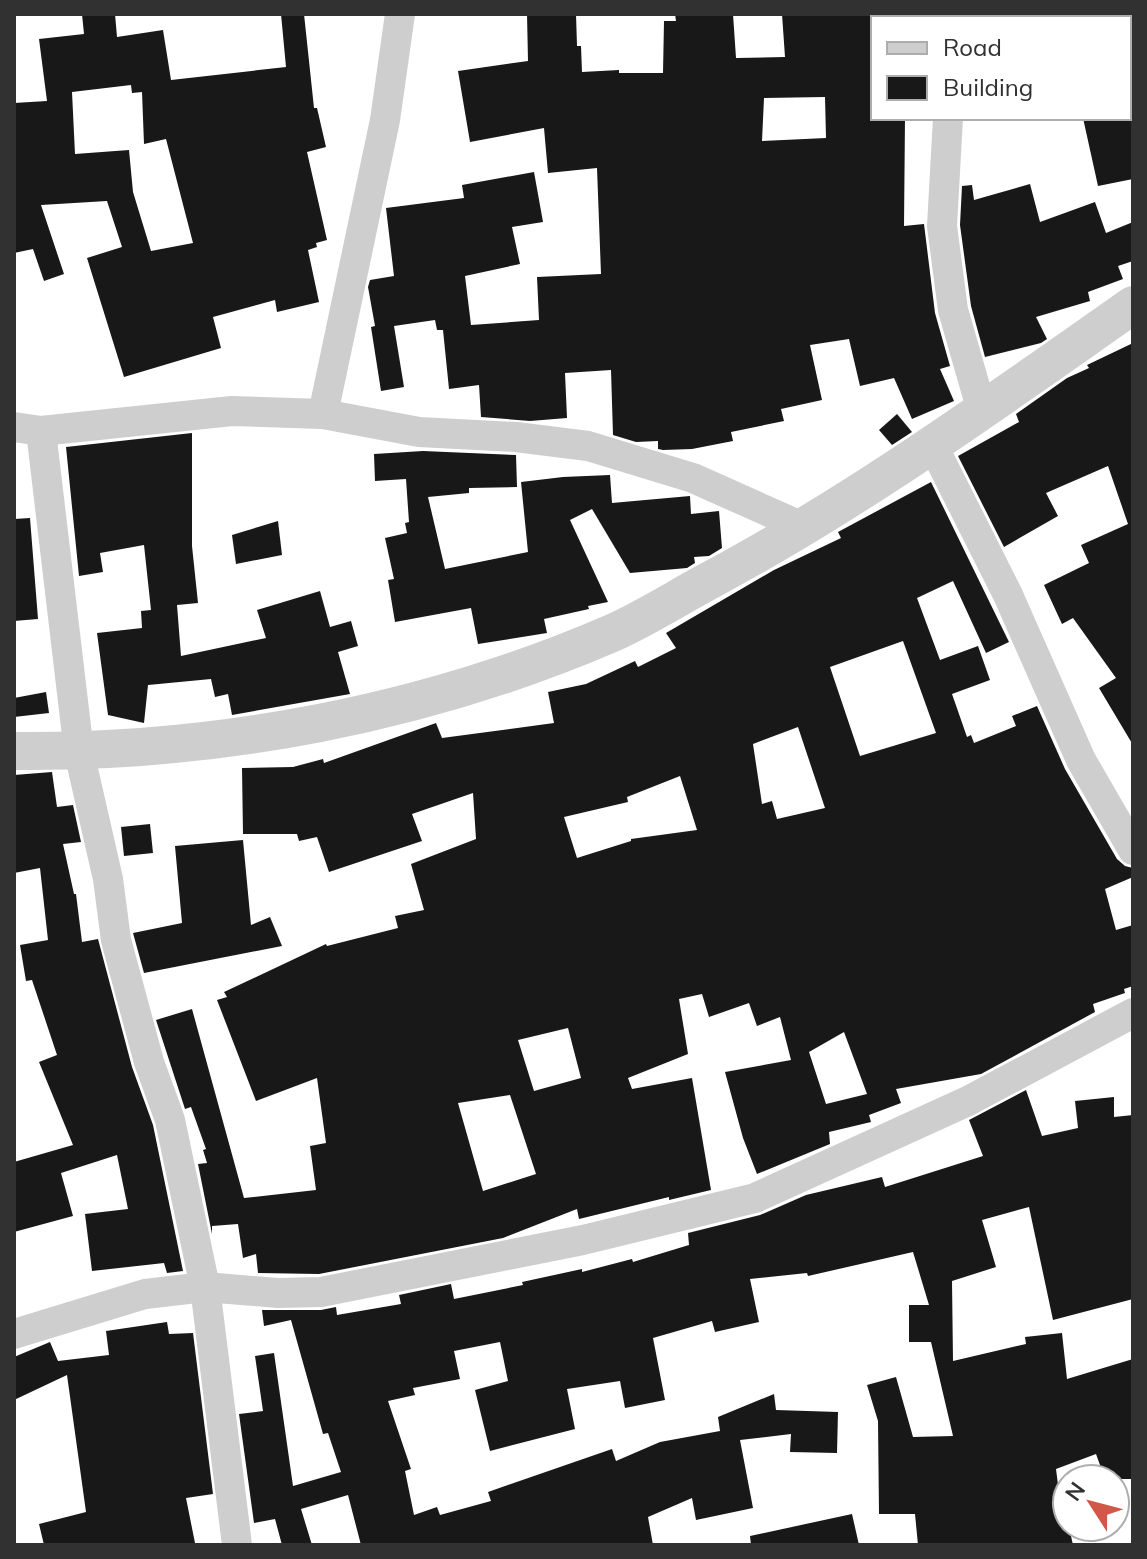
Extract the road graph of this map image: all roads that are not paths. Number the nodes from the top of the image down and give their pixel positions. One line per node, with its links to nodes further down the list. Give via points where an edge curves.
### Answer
1 (400, 14): 5 (street, via 385,120)
2 (948, 120): 4 (street, via 942,226 953,310)
3 (1133, 305): 4 (street)
4 (982, 411): 7 (street)
5 (323, 414): 6 (street, via 232,411); 8 (street, via 419,432 588,446 693,478)
6 (28, 429): 10 (street)
7 (932, 444): 8 (street); 11 (street, via 1008,595 1081,760)
8 (805, 528): 10 (street, via 612,633 482,682 360,716 268,732)
9 (14, 751): 10 (street)
10 (79, 752): 13 (street, via 116,940 170,1120)
11 (1133, 850)
12 (1133, 1013): 13 (street, via 968,1101 755,1198 583,1240 321,1292)
13 (205, 1287): 14 (street, via 145,1294); 15 (street)
14 (14, 1334)
15 (237, 1545)

